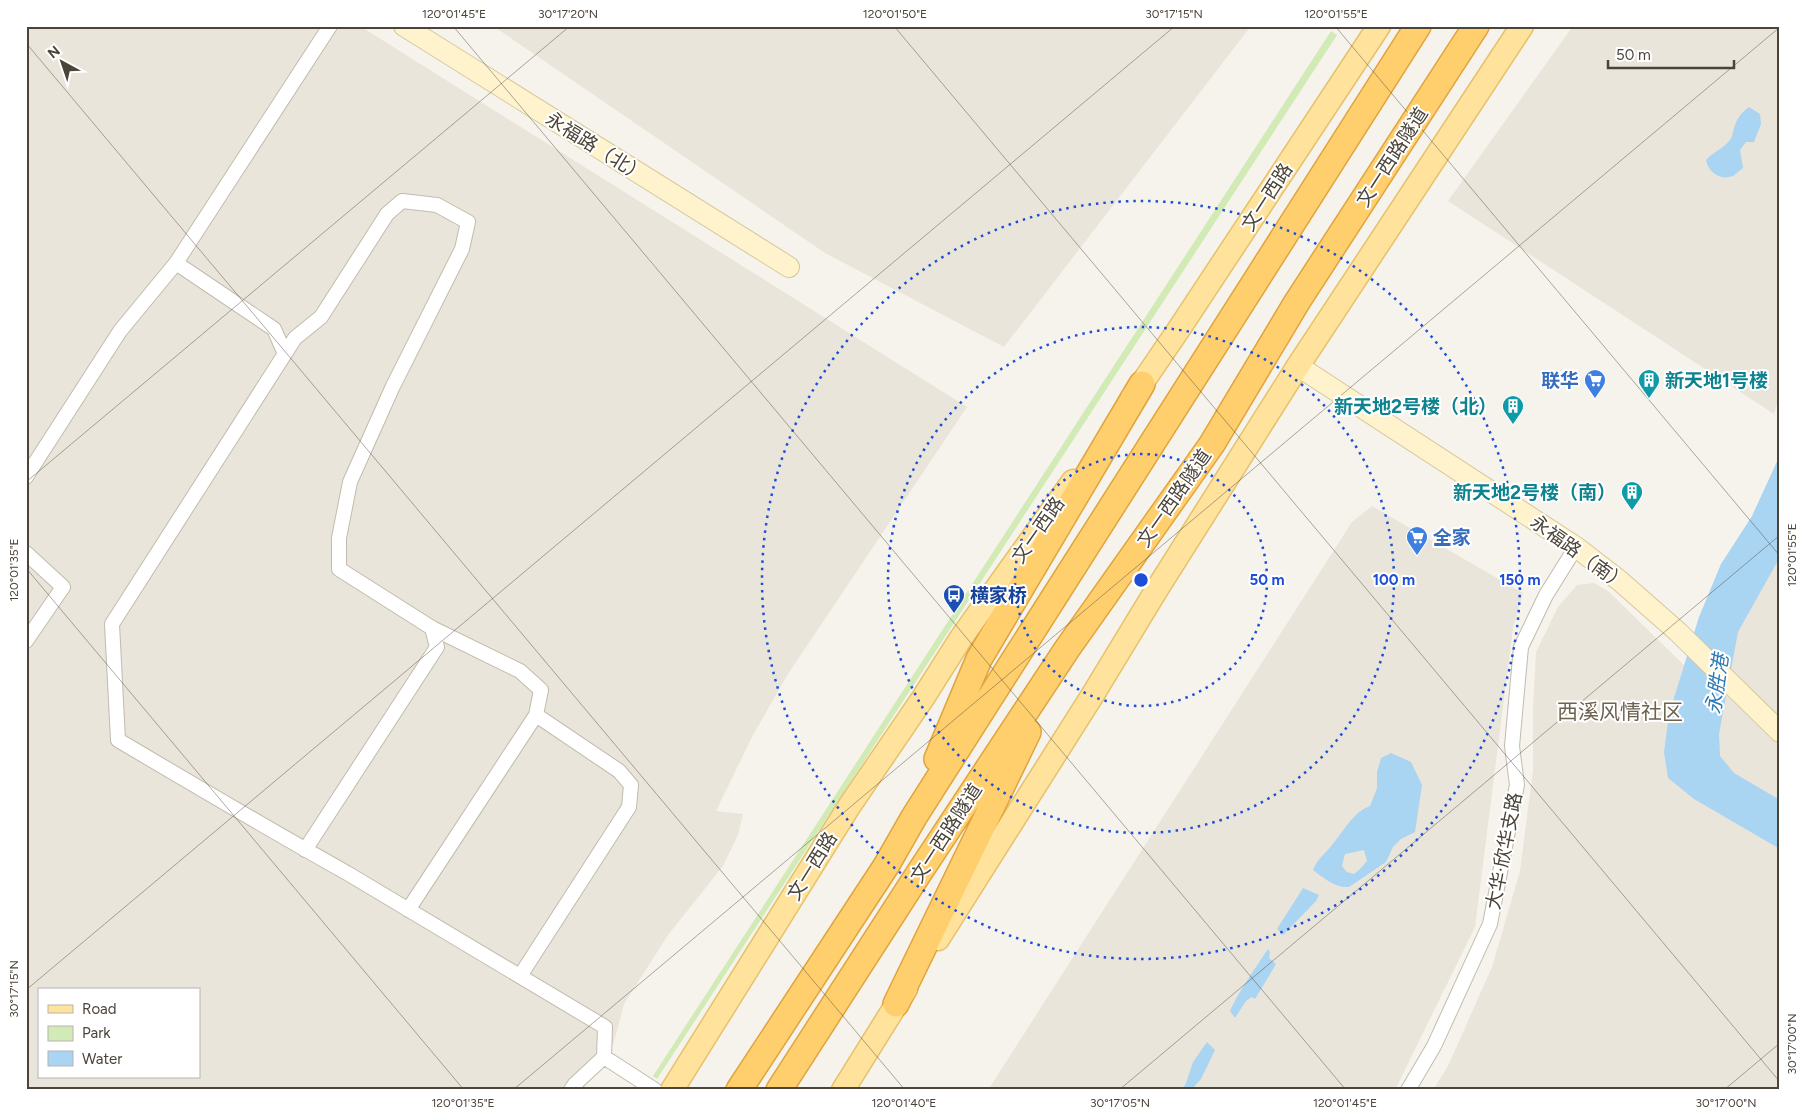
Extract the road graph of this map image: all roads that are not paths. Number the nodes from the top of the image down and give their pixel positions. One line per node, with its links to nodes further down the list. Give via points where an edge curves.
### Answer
1 (330, 26): 7 (street)
2 (404, 26): 8 (street, 永福路（北）)
3 (1378, 26): 11 (main road, 文一西路)
4 (1418, 26): 20 (highway, 文一西路隧道)
5 (1476, 26): 17 (highway, 文一西路隧道, via 1297,302 1212,444)
6 (1522, 26): 10 (main road)
7 (176, 263): 9 (street, via 274,329); 12 (street, via 120,331)
8 (788, 267)
9 (285, 354): 15 (street, via 295,338 321,317 387,214 402,201 437,205 468,222 462,249 350,482 339,538 339,569); 21 (street, via 112,624 118,740)
10 (1298, 366): 13 (street, 永福路（南）); 24 (main road)
11 (1142, 384): 20 (highway, via 979,659); 28 (main road, 文一西路, via 961,638 850,805)
12 (26, 477)
13 (1576, 547): 19 (street, 永福路（南）, via 1678,632); 32 (street, 大华·欣华支路, via 1546,594 1521,648 1512,746 1517,785 1490,924 1434,1046)
14 (26, 553): 16 (street, via 63,587)
15 (432, 628): 18 (street, via 520,672 541,690); 21 (street, via 437,647)
16 (26, 641)
17 (1067, 649): 24 (highway); 30 (highway, 文一西路隧道)
18 (536, 715): 22 (street); 23 (street, via 619,771 632,785 629,807)
19 (1780, 732)
20 (914, 817): 29 (highway, 文一西路隧道, via 886,866)
21 (305, 850): 22 (street)
22 (408, 910): 23 (street)
23 (520, 976): 25 (street, via 605,1027)
24 (896, 1004): 31 (main road)
25 (604, 1057): 26 (street); 27 (street)
26 (571, 1090)
27 (655, 1090)
28 (672, 1090)
29 (739, 1090)
30 (779, 1090)
31 (843, 1090)
32 (1408, 1090)

